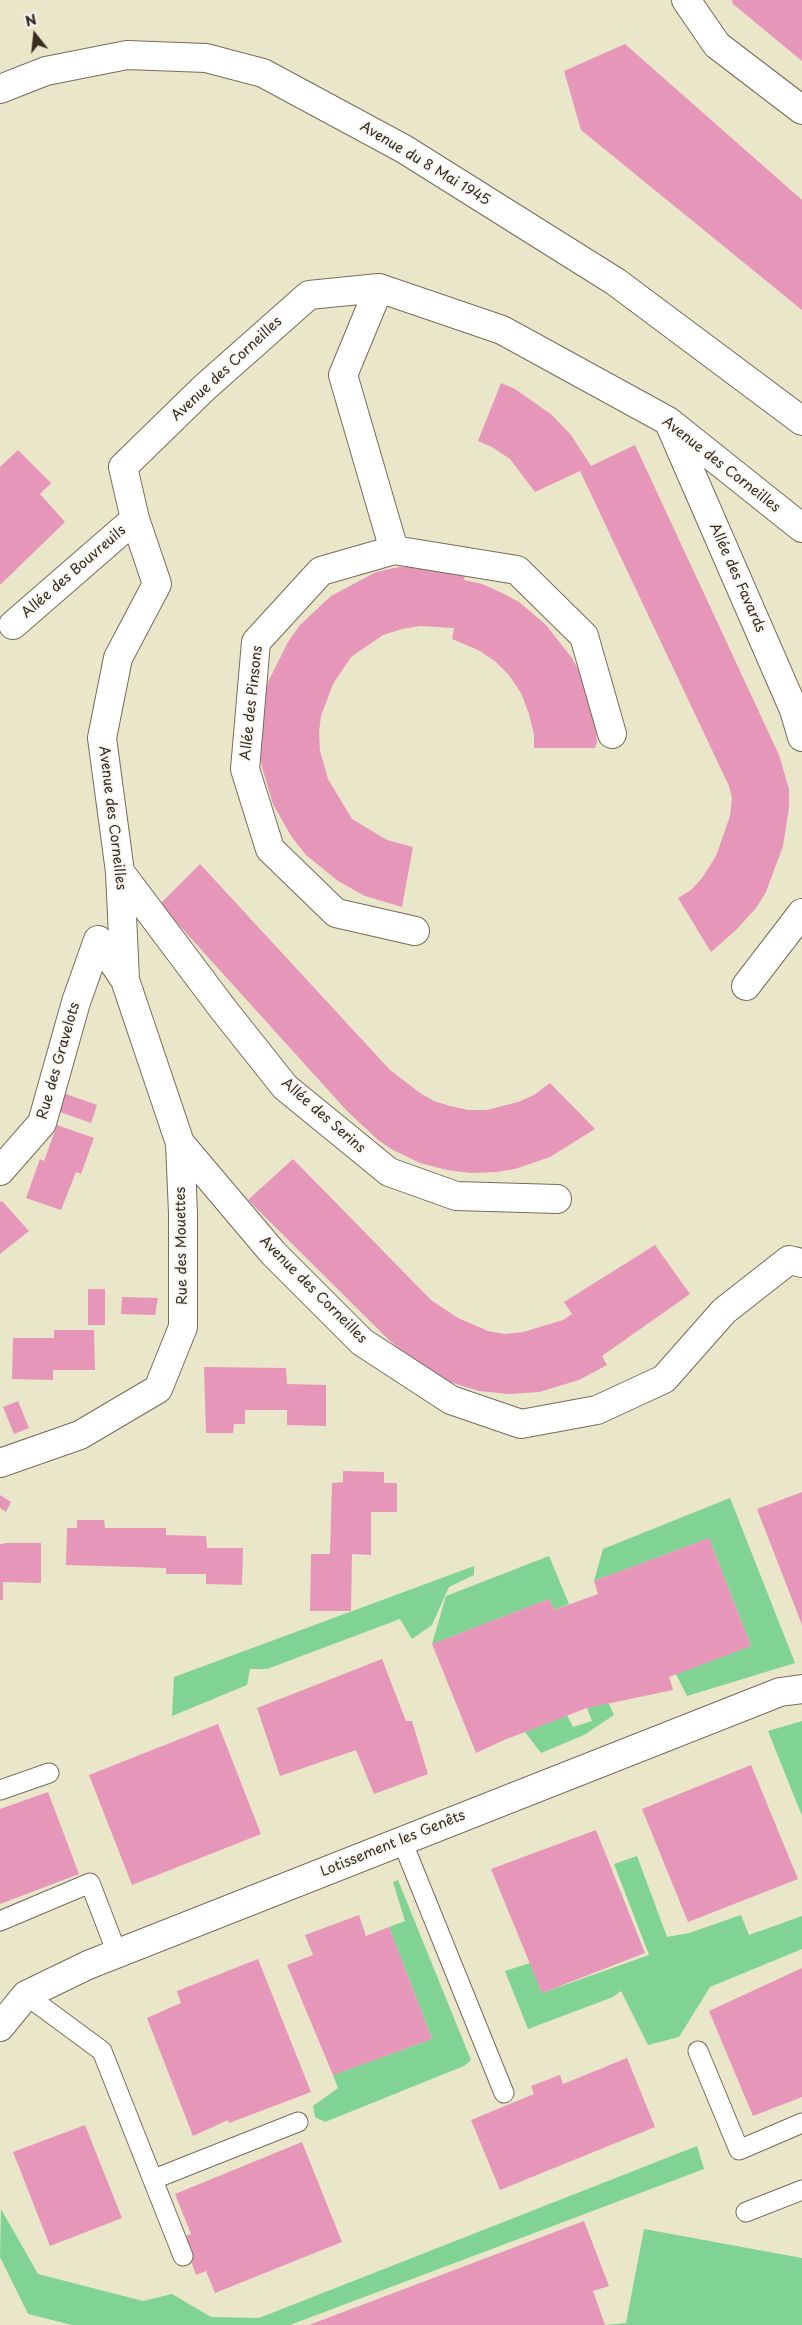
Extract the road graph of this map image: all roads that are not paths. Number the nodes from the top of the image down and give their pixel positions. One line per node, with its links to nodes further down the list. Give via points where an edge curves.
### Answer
1 (686, 0): 3 (street, via 717,45)
2 (0, 89): 6 (street, Avenue du 8 Mai 1945, via 46,71 127,54 206,58 263,73 404,149 616,282)
3 (802, 110)
4 (379, 288): 5 (street, Avenue des Corneilles, via 502,330); 7 (street, Avenue des Corneilles, via 309,294 204,388 123,467); 9 (street, via 343,375)
5 (668, 421): 8 (street, Avenue des Corneilles); 12 (street, Allée des Favards, via 794,710)
6 (802, 421)
7 (135, 519): 10 (street, Allée des Bouvreuils); 13 (street, Avenue des Corneilles, via 157,584 118,658 102,738)
8 (802, 528)
9 (394, 550): 11 (street, via 517,570 584,636); 15 (street, Allée des Pinsons, via 321,571 256,642 245,769 270,849 336,913)
10 (13, 625)
11 (612, 734)
12 (802, 737)
13 (120, 872): 17 (street, Avenue des Corneilles); 21 (street, Allée des Serins, via 285,1087 389,1172 456,1196)
14 (802, 913): 18 (street)
15 (415, 930)
16 (98, 940): 17 (street, Rue des Mouettes); 20 (street, Rue des Gravelots, via 76,1002 42,1123)
17 (125, 980): 19 (street, Rue des Mouettes)
18 (746, 986)
19 (180, 1143): 22 (street, Avenue des Corneilles, via 273,1253 362,1342 451,1400 521,1424 597,1410 664,1379 724,1310 789,1260); 23 (street, Rue des Mouettes, via 183,1327 158,1389 80,1435)
20 (0, 1171)
21 (556, 1199)
22 (802, 1262)
23 (0, 1463)
24 (802, 1689): 27 (street, Lotissement les Genêts, via 780,1692)
25 (49, 1773): 26 (lane)
26 (0, 1790)
27 (402, 1841): 29 (street, Lotissement les Genêts); 33 (lane)
28 (0, 1921): 29 (lane, via 90,1883)
29 (117, 1953): 30 (street, Lotissement les Genêts)
30 (26, 1995): 31 (street, Lotissement les Genêts); 36 (lane, via 102,2051)
31 (0, 2027)
32 (698, 2051): 35 (lane, via 739,2150)
33 (504, 2093)
34 (298, 2122): 36 (lane)
35 (802, 2123)
36 (154, 2179): 39 (lane)
37 (802, 2190): 38 (lane)
38 (746, 2212)
39 (183, 2256)

